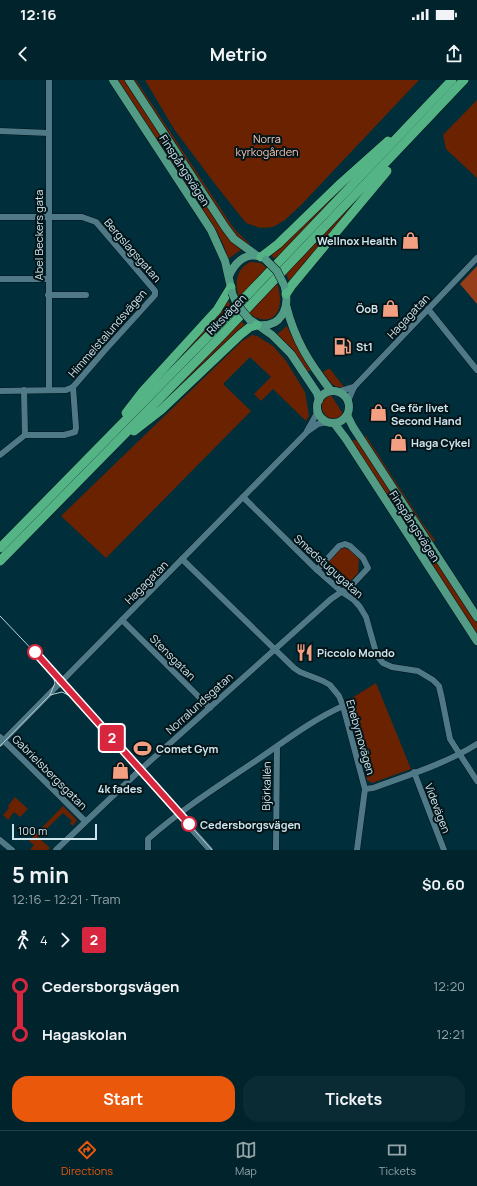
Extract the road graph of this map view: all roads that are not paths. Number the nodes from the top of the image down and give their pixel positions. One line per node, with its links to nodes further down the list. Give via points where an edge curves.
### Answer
1 (49, 80): 9 (street, Abel Beckers gata)
2 (113, 80): 14 (main road, Finspångsvägen, via 211,230 220,247)
3 (128, 80): 12 (main road, Finspångsvägen, via 224,227 234,239)
4 (452, 80): 7 (highway, Riksvägen)
5 (464, 80): 6 (highway, Riksvägen)
6 (441, 105): 18 (highway); 39 (highway, Riksvägen, via 222,336)
7 (423, 112): 12 (highway, via 346,178); 38 (highway, Riksvägen)
8 (0, 131): 9 (street)
9 (49, 132): 11 (street, Abel Beckers gata)
10 (0, 217): 11 (street, Bergslagsgatan)
11 (48, 217): 16 (street, Abel Beckers gata); 19 (street, Bergslagsgatan, via 82,217 96,222)
12 (261, 258): 14 (main road, via 246,257 239,260); 18 (main road, bridge, via 277,271)
13 (477, 258): 23 (street, Hagagatan)
14 (229, 276): 17 (main road)
15 (0, 279): 16 (street)
16 (48, 279): 21 (street, Abel Beckers gata)
17 (231, 290): 24 (main road, bridge, via 241,311); 38 (highway, via 217,310 143,391)
18 (286, 290): 22 (main road)
19 (155, 291): 26 (street, Himmelstalundsvägen)
20 (86, 294): 21 (street)
21 (48, 295): 29 (street, Abel Beckers gata)
22 (286, 305): 24 (main road, via 277,321 264,326); 31 (main road, via 300,344)
23 (428, 309): 25 (street); 27 (street, Hagagatan)
24 (253, 322): 33 (main road, via 292,354 317,393); 39 (highway, via 161,410)
25 (477, 370)
26 (74, 387): 29 (street, via 66,390); 37 (street, via 75,432)
27 (354, 387): 31 (street); 32 (street, Hagagatan)
28 (24, 390): 29 (street); 30 (street); 37 (street)
29 (48, 390)
30 (0, 391)
31 (334, 391): 32 (main road, via 346,396); 33 (main road, via 321,396)
32 (348, 401): 34 (main road)
33 (318, 403): 35 (main road, via 322,419); 36 (street, Hagagatan, via 316,415)
34 (347, 415): 35 (main road, via 338,422); 47 (main road, Finspångsvägen)
35 (331, 422): 36 (street, Hagagatan, via 318,424); 49 (main road, Finspångsvägen, via 346,439)
36 (305, 434): 41 (street, Hagagatan)
37 (25, 435): 40 (street)
38 (110, 437): 42 (highway, Riksvägen)
39 (112, 447): 44 (highway, Riksvägen)
40 (0, 455)
41 (243, 497): 43 (street, Hagagatan); 45 (street, Smedstugugatan)
42 (0, 548)
43 (182, 560): 48 (street, Hagagatan); 50 (street, Enebymovägen)
44 (0, 561)
45 (316, 570): 46 (street, Smedstugugatan); 46 (street, Norralundsgatan, via 339,546 350,546 363,558 368,568)
46 (342, 592): 50 (street, Norralundsgatan); 57 (street, Smedstugugatan, via 354,600 366,617 377,656 383,663 418,671 438,686 450,739)
47 (477, 617)
48 (122, 620): 51 (street, Hagagatan); 53 (street, Stensgatan)
49 (477, 641)
50 (275, 649): 52 (street, Enebymovägen, via 300,672 330,685); 53 (street, Norralundsgatan)
51 (61, 682): 54 (street, Hagagatan); 58 (street)
52 (343, 706): 56 (street); 61 (street, Enebymovägen)
53 (210, 708): 58 (street, Norralundsgatan)
54 (1, 740): 63 (street, Gabrielsbergsgatan)
55 (477, 744): 57 (street)
56 (277, 747): 62 (street); 69 (street, Björkallén)
57 (461, 755): 59 (street); 60 (street, Smedstugugatan)
58 (139, 770): 62 (street); 63 (street, Norralundsgatan)
59 (414, 772): 61 (street, via 373,788); 71 (street, Videvägen)
60 (477, 781)
61 (365, 788): 70 (street, Enebymovägen)
62 (178, 814): 67 (street, via 148,839); 68 (street)
63 (85, 821): 66 (street, Norralundsgatan)
64 (0, 840): 65 (street)
65 (12, 850)
66 (56, 850)
67 (148, 850)
68 (210, 850)
69 (276, 850)
70 (357, 850)
71 (444, 850)

